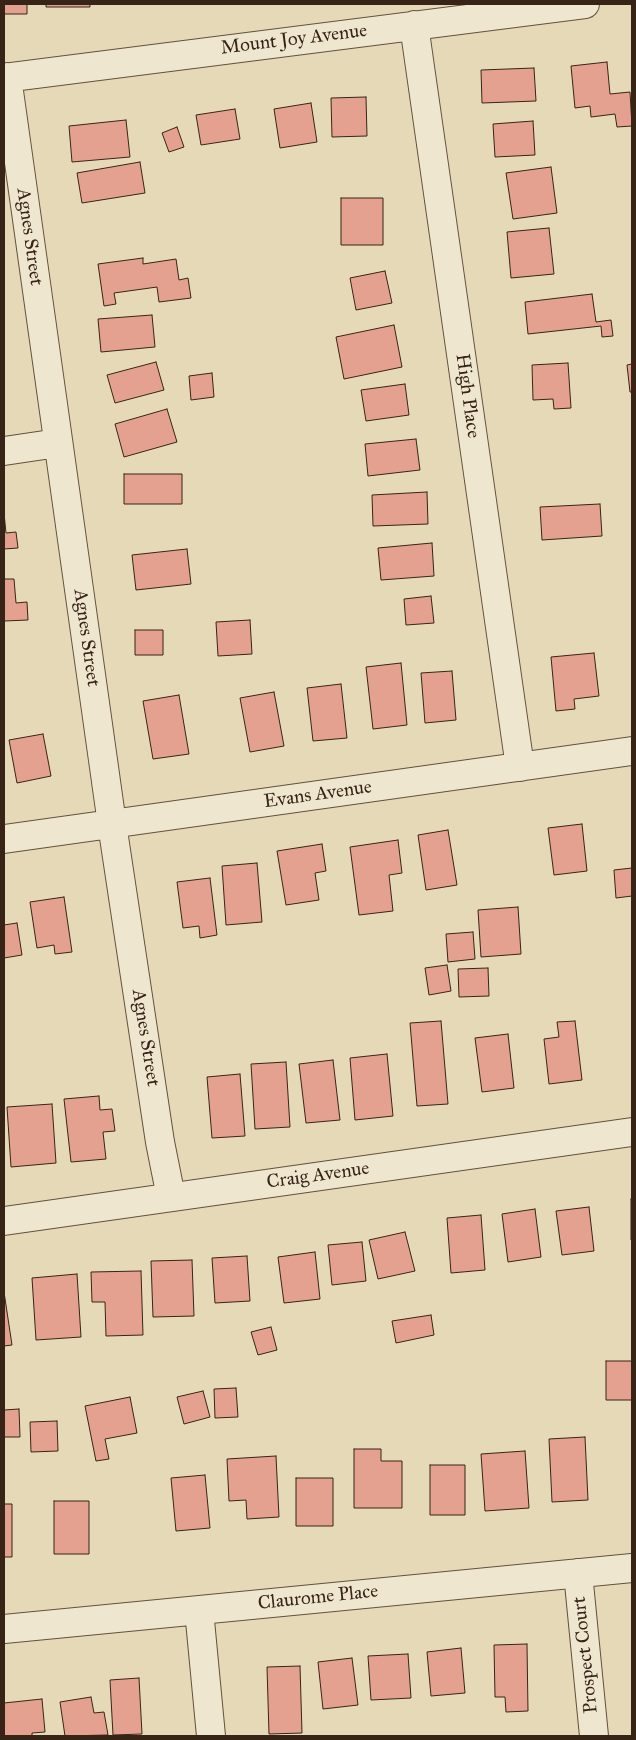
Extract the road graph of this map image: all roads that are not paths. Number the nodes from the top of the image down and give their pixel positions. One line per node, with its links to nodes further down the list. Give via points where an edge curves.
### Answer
1 (584, 4): 2 (street, Mount Joy Avenue)
2 (414, 25): 3 (street, Mount Joy Avenue); 7 (street, High Place)
3 (5, 77): 4 (street, Agnes Street)
4 (58, 443): 5 (street); 8 (street, Agnes Street)
5 (4, 451)
6 (632, 751): 7 (street, Evans Avenue)
7 (520, 767): 8 (street, Evans Avenue)
8 (112, 824): 9 (street, Evans Avenue); 11 (street, Agnes Street)
9 (4, 840)
10 (632, 1132): 11 (street, Craig Avenue)
11 (171, 1197): 12 (street, Craig Avenue)
12 (4, 1221)
13 (632, 1568): 14 (street, Claurome Place)
14 (578, 1573): 15 (street, Claurome Place); 18 (street, Prospect Court)
15 (199, 1610): 16 (street, Claurome Place); 17 (street)
16 (4, 1629)
17 (212, 1736)
18 (594, 1736)

